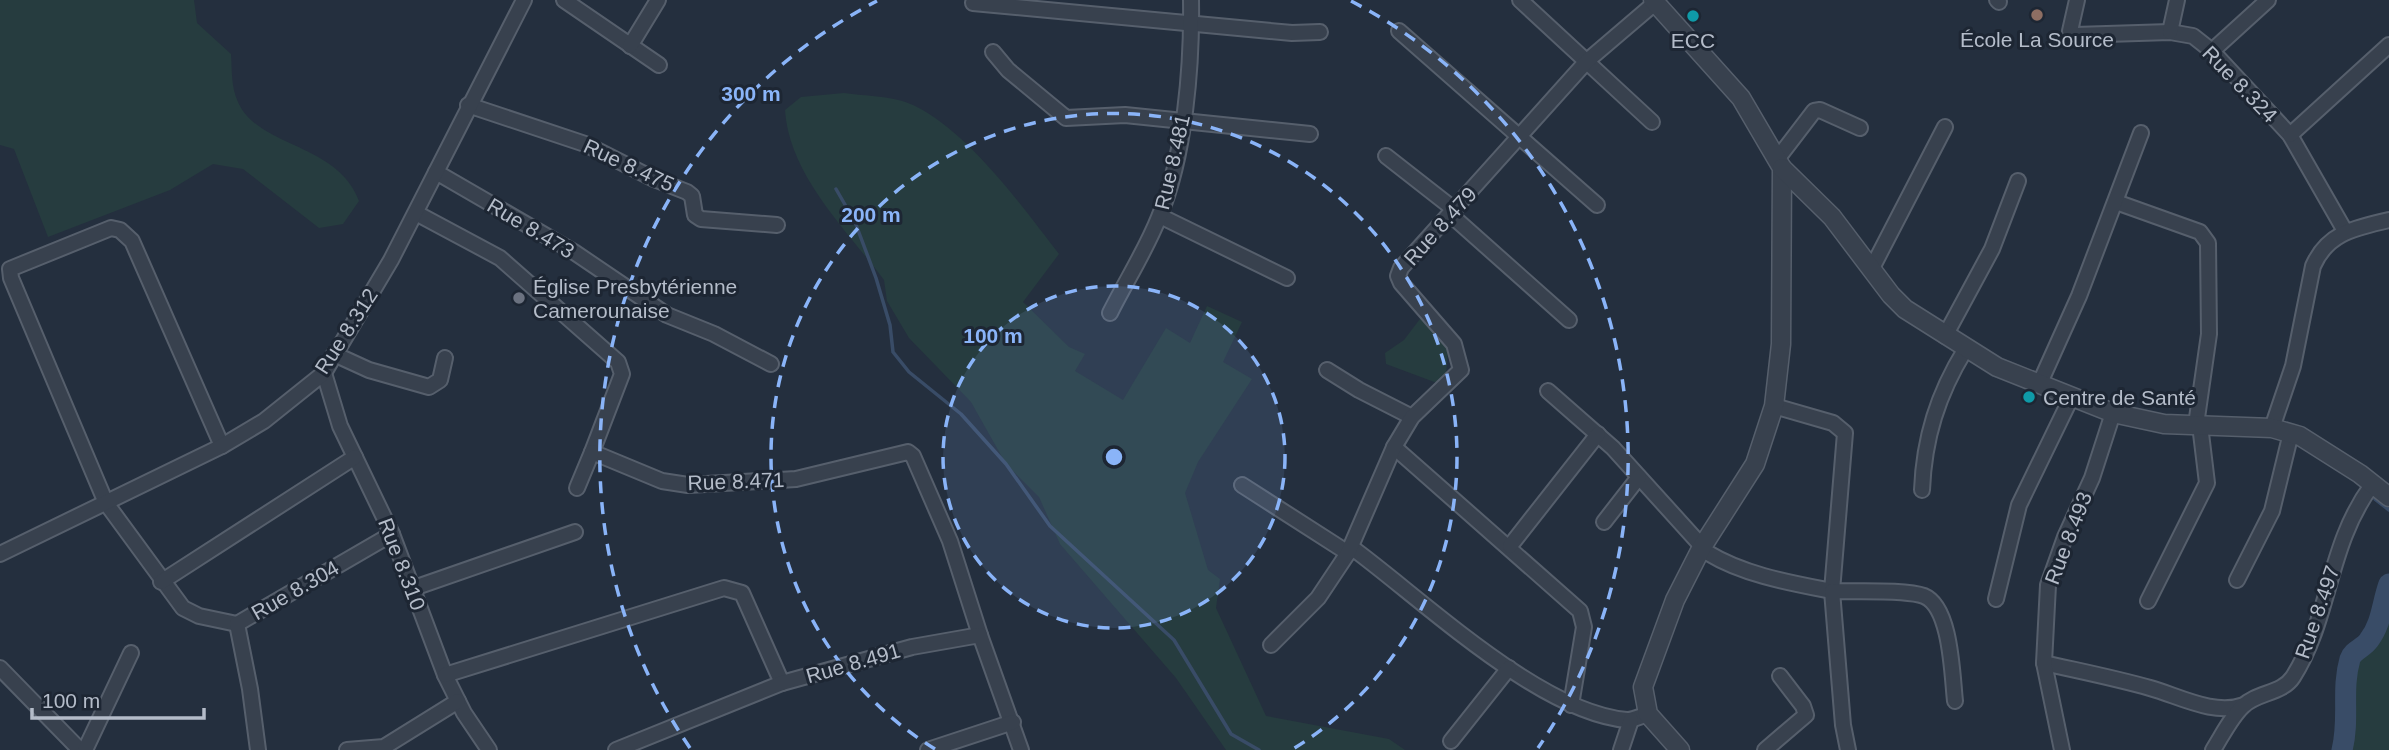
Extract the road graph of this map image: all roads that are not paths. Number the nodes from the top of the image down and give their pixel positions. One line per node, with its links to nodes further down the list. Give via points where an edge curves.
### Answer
1 (524, 0): 21 (street, Rue 8.312)
2 (564, 0): 16 (street)
3 (658, 0): 16 (street)
4 (1191, 0): 11 (street, Rue 8.481)
5 (1520, 0): 19 (street)
6 (2077, 0): 14 (street, Rue 8.324, via 2070,31 2075,35)
7 (2177, 0): 14 (street)
8 (2269, 0): 17 (street)
9 (1654, 2): 19 (street, Rue 8.479); 31 (street, via 1741,98)
10 (973, 3): 11 (street)
11 (1191, 23): 13 (street); 22 (street, Rue 8.481)
12 (1399, 31): 29 (street)
13 (1320, 32)
14 (2170, 32): 17 (street, Rue 8.324, via 2193,36)
15 (2389, 45): 28 (street)
16 (630, 46): 20 (street)
17 (2212, 51): 28 (street, Rue 8.324)
18 (993, 52): 22 (street, via 1017,79 1066,118 1125,115)
19 (1587, 61): 23 (street); 29 (street, Rue 8.479)
20 (659, 65)
21 (467, 106): 32 (street, Rue 8.312); 40 (street, Rue 8.475, via 585,144 687,192 701,219)
22 (1183, 120): 27 (street); 38 (street, Rue 8.481)
23 (1652, 122)
24 (1945, 127): 42 (street)
25 (1860, 128): 31 (street, via 1814,111)
26 (2141, 133): 34 (street)
27 (1310, 134)
28 (2290, 135): 41 (street, Rue 8.324)
29 (1519, 136): 35 (street); 37 (street, Rue 8.479)
30 (1387, 156): 37 (street)
31 (1780, 163): 42 (street, via 1832,217); 56 (street, via 1781,344)
32 (436, 172): 36 (street, Rue 8.312); 50 (street, Rue 8.473, via 574,252 667,315)
33 (2018, 181): 46 (street, via 1992,249)
34 (2116, 202): 53 (street); 59 (street, via 2200,232 2208,243 2209,334)
35 (1597, 205)
36 (416, 213): 48 (street, Rue 8.312); 65 (street, via 500,258 618,362 622,374)
37 (1453, 213): 45 (street); 58 (street, Rue 8.479, via 1398,276 1454,344 1461,365 1458,375)
38 (1160, 216): 43 (street); 44 (street, Rue 8.481)
39 (2389, 220): 41 (street)
40 (777, 225)
41 (2344, 231): 60 (street, via 2330,240 2313,266 2293,366)
42 (1871, 270): 46 (street, via 1905,309)
43 (1287, 278)
44 (1110, 313)
45 (1569, 320)
46 (1945, 336): 47 (street)
47 (1965, 350): 53 (street); 71 (street, via 1944,384 1928,432)
48 (334, 354): 49 (street, via 382,375 429,387 440,380); 52 (street, Rue 8.312)
49 (445, 358)
50 (771, 364)
51 (1327, 370): 58 (street)
52 (324, 373): 63 (street, Rue 8.312, via 264,421); 66 (street, Rue 8.310)
53 (2039, 385): 55 (street)
54 (1548, 391): 62 (street)
55 (2071, 398): 57 (street); 85 (street, via 2019,505)
56 (1774, 406): 78 (street, via 1755,464); 84 (street, via 1833,423 1845,433)
57 (2113, 413): 59 (street, via 2164,424); 91 (street, Rue 8.493, via 2048,585)
58 (1412, 417): 64 (street, Rue 8.479)
59 (2198, 425): 60 (street); 86 (street, via 2207,484)
60 (2272, 428): 61 (street)
61 (2291, 433): 69 (street, via 2320,446); 81 (street, via 2273,511)
62 (1598, 434): 67 (street); 77 (street)
63 (222, 446): 73 (street, Rue 8.312); 73 (street, via 125,233 111,228 13,266 10,278)
64 (1394, 447): 77 (street); 79 (street, Rue 8.479)
65 (592, 452): 70 (street); 88 (street, Rue 8.471, via 662,481 688,485 796,479 908,452 950,541)
66 (355, 457): 76 (street, Rue 8.310); 82 (street)
67 (1639, 477): 74 (street); 78 (street)
68 (1242, 485): 79 (street)
69 (2372, 485): 72 (street); 100 (street, Rue 8.497, via 2348,525 2317,624 2292,679)
70 (577, 488)
71 (1922, 490)
72 (2389, 497)
73 (106, 503): 80 (street, Rue 8.312); 82 (street)
74 (1604, 522)
75 (575, 532): 83 (street)
76 (392, 534): 83 (street, Rue 8.310); 87 (street, Rue 8.304)
77 (1510, 547): 99 (street, via 1584,618)
78 (1702, 547): 84 (street, via 1731,564); 101 (street, via 1675,600 1648,672)
79 (1349, 550): 89 (street, Rue 8.479, via 1318,598); 93 (street)
80 (0, 554)
81 (2237, 580)
82 (161, 582): 87 (street, via 183,608)
83 (411, 589): 94 (street, Rue 8.310)
84 (1832, 592): 98 (street, via 1920,595 1937,605); 115 (street)
85 (1996, 599)
86 (2148, 601)
87 (237, 624): 106 (street, Rue 8.304)
88 (980, 635): 96 (street, Rue 8.491, via 912,646); 102 (street)
89 (1271, 645)
90 (131, 653): 104 (street)
91 (2044, 663): 100 (street, via 2149,687 2201,705 2233,709); 116 (street, Rue 8.493)
92 (0, 668): 104 (street)
93 (1509, 668): 99 (street); 103 (street)
94 (445, 675): 96 (street, via 724,588 742,593); 97 (street, Rue 8.310)
95 (1780, 676): 114 (street, via 1806,715)
96 (782, 683): 109 (street, Rue 8.491)
97 (458, 701): 105 (street); 108 (street, Rue 8.310)
98 (1955, 701)
99 (1571, 705): 101 (street)
100 (2244, 705): 117 (street)
101 (1640, 717): 112 (street); 113 (street)
102 (1013, 722): 110 (street); 111 (street)
103 (1451, 741)
104 (78, 749)
105 (384, 749): 107 (street)
106 (258, 750)
107 (347, 750)
108 (489, 750)
109 (616, 750)
110 (928, 750)
111 (1021, 750)
112 (1621, 750)
113 (1680, 750)
114 (1765, 750)
115 (1848, 750)
116 (2062, 750)
117 (2213, 750)

